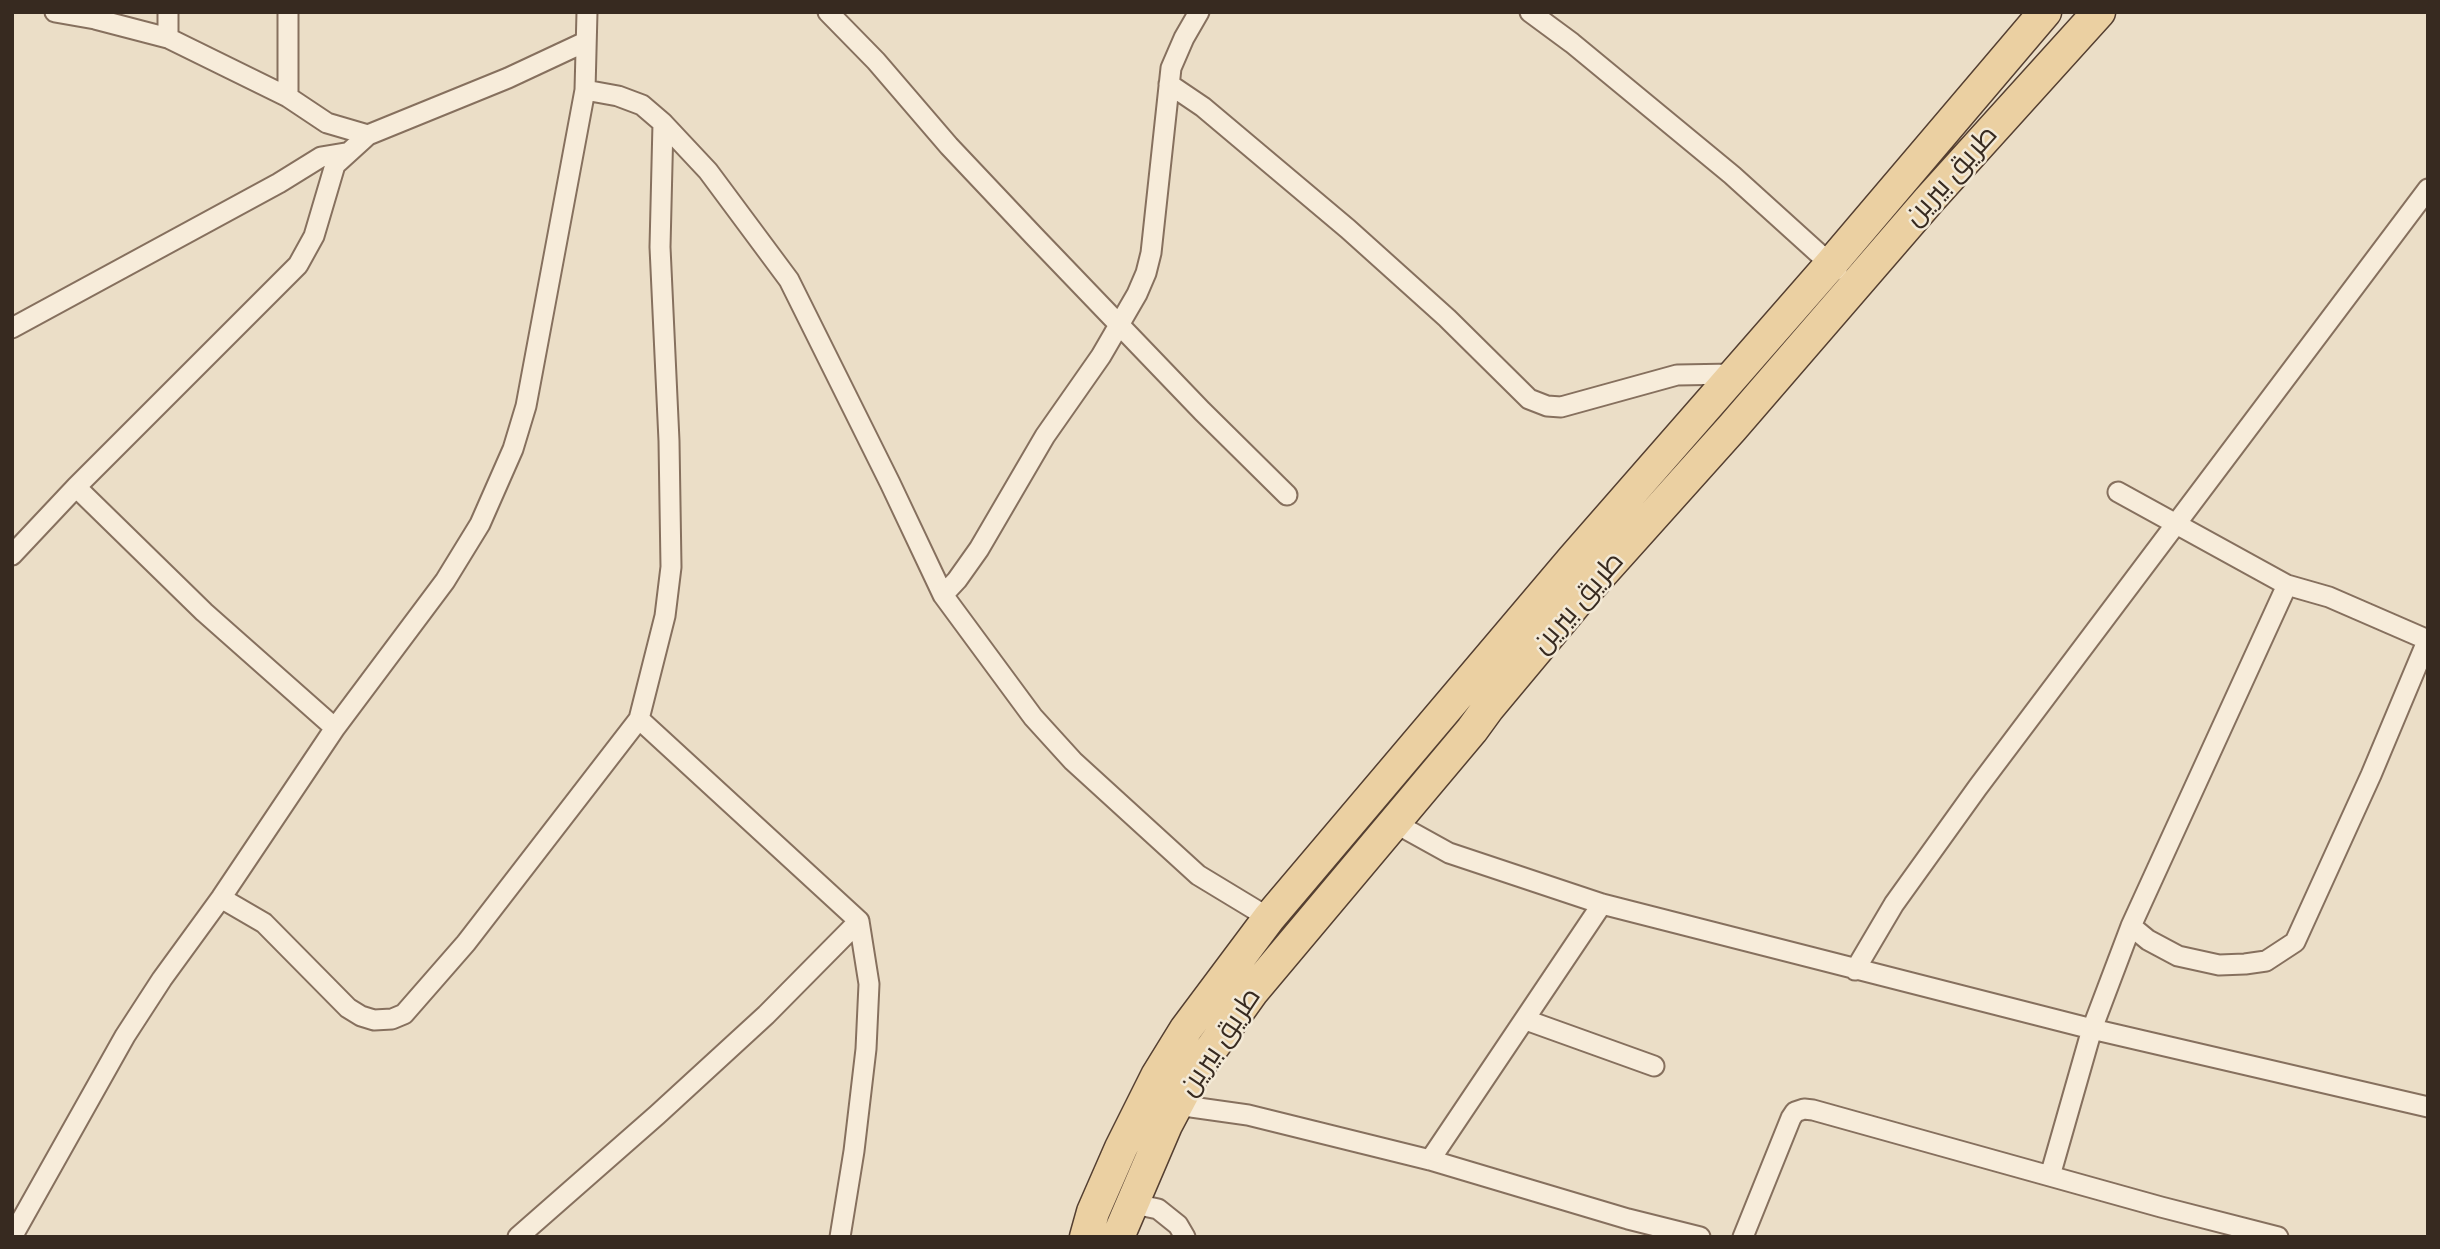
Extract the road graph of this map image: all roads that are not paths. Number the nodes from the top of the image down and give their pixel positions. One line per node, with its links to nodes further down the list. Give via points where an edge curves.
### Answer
1 (55, 12): 10 (street)
2 (167, 12): 10 (street)
3 (288, 12): 14 (street)
4 (587, 12): 11 (street)
5 (828, 12): 20 (street)
6 (1199, 12): 12 (street, via 1175,56)
7 (1530, 12): 19 (street, via 1732,175)
8 (2045, 12): 19 (main road, طريق بيرين)
9 (2099, 12): 19 (main road, طريق بيرين)
10 (168, 38): 14 (street)
11 (585, 42): 13 (street); 16 (street)
12 (1169, 84): 20 (street, via 1151,253); 22 (street, via 1203,107 1348,229 1529,399 1561,407 1677,375)
13 (585, 90): 15 (street, via 642,105); 34 (street, via 526,406 513,449 480,524 445,581)
14 (288, 97): 16 (street, via 327,123)
15 (663, 122): 29 (street, via 708,171 789,280); 33 (street, via 660,247 671,567 665,616)
16 (368, 135): 17 (street)
17 (345, 153): 21 (street, via 321,157); 23 (street, via 335,165 314,236 298,265)
18 (2428, 189): 26 (street)
19 (1842, 275): 22 (main road, طريق بيرين); 32 (main road, طريق بيرين, via 1732,428)
20 (1120, 325): 25 (street); 29 (street, via 1045,436 979,549)
21 (12, 328)
22 (1734, 374): 31 (main road, طريق بيرين)
23 (76, 487): 27 (street); 34 (street, via 204,612)
24 (2118, 492): 26 (street)
25 (1287, 495)
26 (2176, 525): 28 (street); 41 (street, via 1978,787 1894,904)
27 (12, 555)
28 (2287, 585): 30 (street, via 2329,597); 40 (street)
29 (943, 596): 38 (street, via 1032,717 1073,761 1198,875)
30 (2428, 640): 40 (street, via 2295,942 2266,961 2218,965 2178,956)
31 (1488, 659): 32 (main road); 38 (main road, طريق بيرين)
32 (1511, 680): 35 (main road, طريق بيرين)
33 (639, 719): 36 (street, via 466,943 404,1014 383,1020 348,1008 264,923); 39 (street)
34 (335, 728): 36 (street)
35 (1393, 822): 37 (street, via 1449,853); 45 (main road, طريق بيرين, via 1252,992 1192,1076)
36 (221, 898): 50 (street, via 125,1036)
37 (1602, 904): 41 (street); 42 (street)
38 (1269, 918): 53 (main road, طريق بيرين, via 1186,1029 1157,1076 1121,1148)
39 (859, 921): 51 (street, via 766,1015); 52 (street, via 869,984 866,1049)
40 (2131, 926): 43 (street)
41 (1855, 970): 43 (street)
42 (1526, 1020): 44 (street); 47 (street)
43 (2092, 1029): 46 (street); 48 (street)
44 (1654, 1066)
45 (1177, 1105): 47 (street, via 1248,1115); 49 (main road, طريق بيرين)
46 (2428, 1107)
47 (1430, 1160): 56 (street)
48 (2050, 1176): 57 (street, via 1804,1109 1791,1118); 58 (street)
49 (1130, 1203): 54 (main road, طريق بيرين); 55 (street, via 1158,1209)
50 (12, 1237)
51 (518, 1237)
52 (840, 1237)
53 (1086, 1237)
54 (1118, 1237)
55 (1185, 1237)
56 (1700, 1237)
57 (1743, 1237)
58 (2278, 1237)

